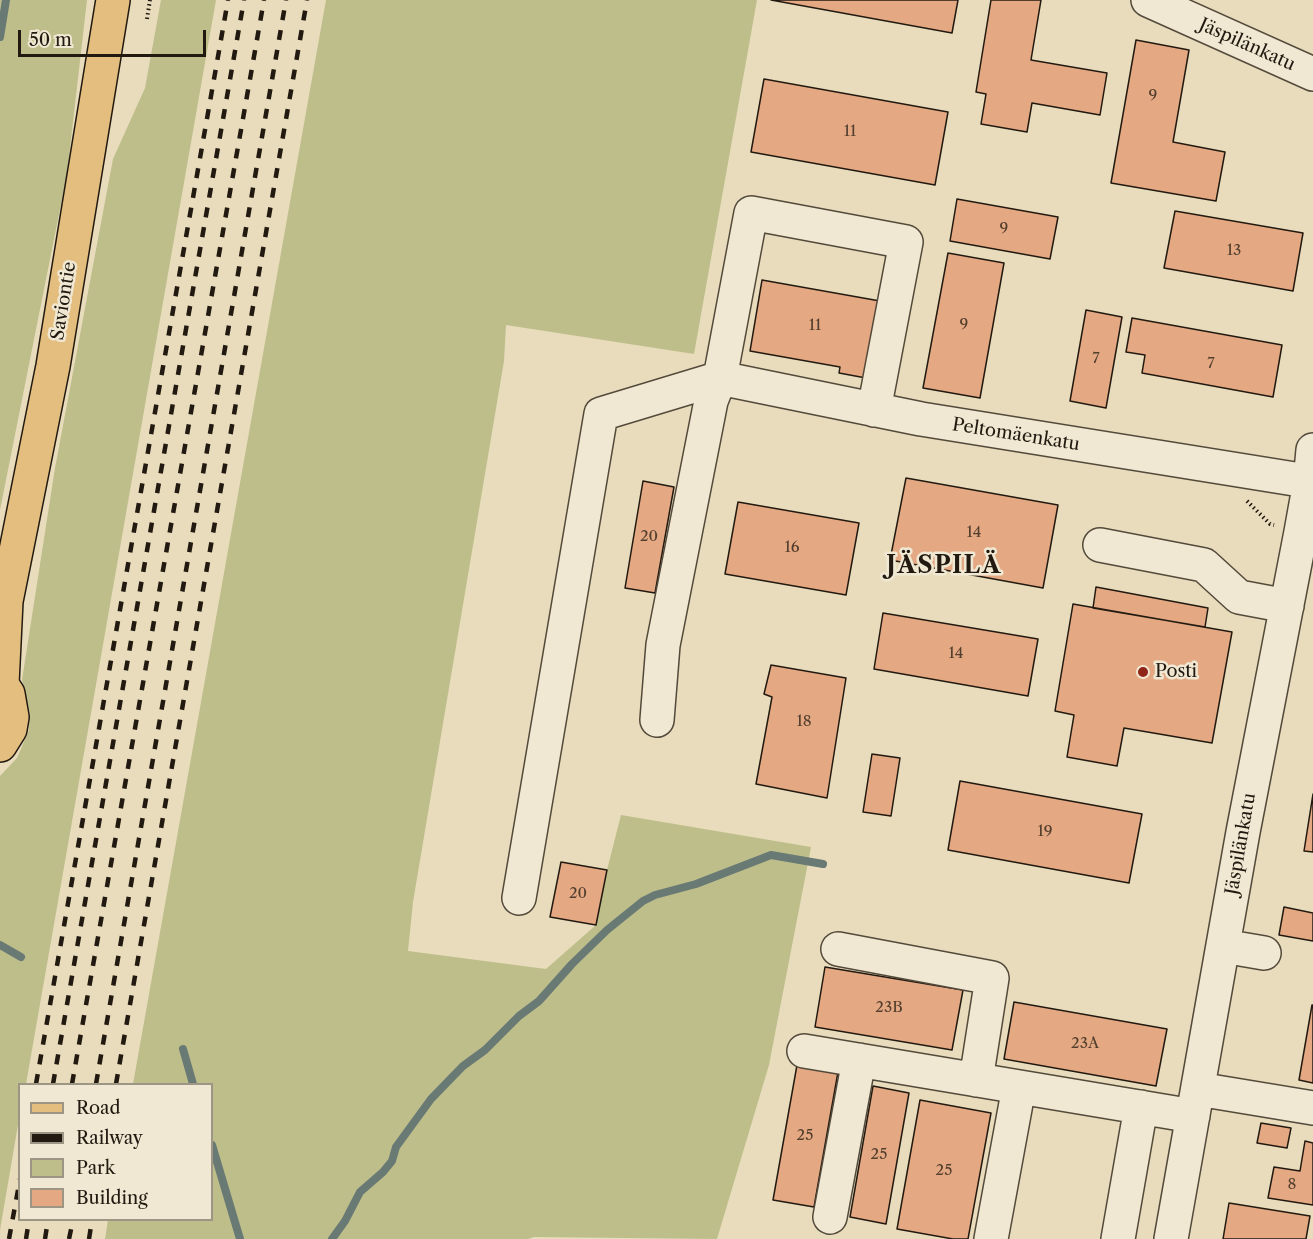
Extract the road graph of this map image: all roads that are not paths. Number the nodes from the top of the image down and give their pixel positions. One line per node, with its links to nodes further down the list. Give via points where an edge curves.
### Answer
1 (113, 0): 10 (main road, Saviontie, via 54,366)
2 (1148, 0): 3 (street, Jäspilänkatu)
3 (1201, 11): 4 (street, Jäspilänkatu)
4 (1313, 74)
5 (720, 378): 6 (street, Peltomäenkatu); 6 (street, via 752,213 906,242); 12 (street, via 711,401 663,645); 14 (street, via 601,414)
6 (874, 410): 7 (street, Peltomäenkatu, via 943,423)
7 (1312, 472): 9 (street, Jäspilänkatu)
8 (1100, 545): 9 (street, via 1204,565 1239,597)
9 (1287, 606): 15 (street, Jäspilänkatu)
10 (3, 607): 11 (main road, Saviontie)
11 (1, 683): 13 (main road, via 12,717)
12 (657, 720)
13 (0, 746)
14 (519, 898)
15 (1223, 946): 17 (street); 22 (street, Jäspilänkatu)
16 (838, 949): 20 (street, via 992,978)
17 (1263, 953)
18 (804, 1051): 19 (street)
19 (859, 1060): 20 (street); 25 (street)
20 (976, 1080): 21 (street)
21 (1019, 1087): 23 (street); 26 (street)
22 (1195, 1103): 23 (street); 24 (street); 28 (street, Jäspilänkatu)
23 (1141, 1107): 27 (street)
24 (1313, 1108)
25 (830, 1217)
26 (991, 1239)
27 (1118, 1239)
28 (1171, 1239)

